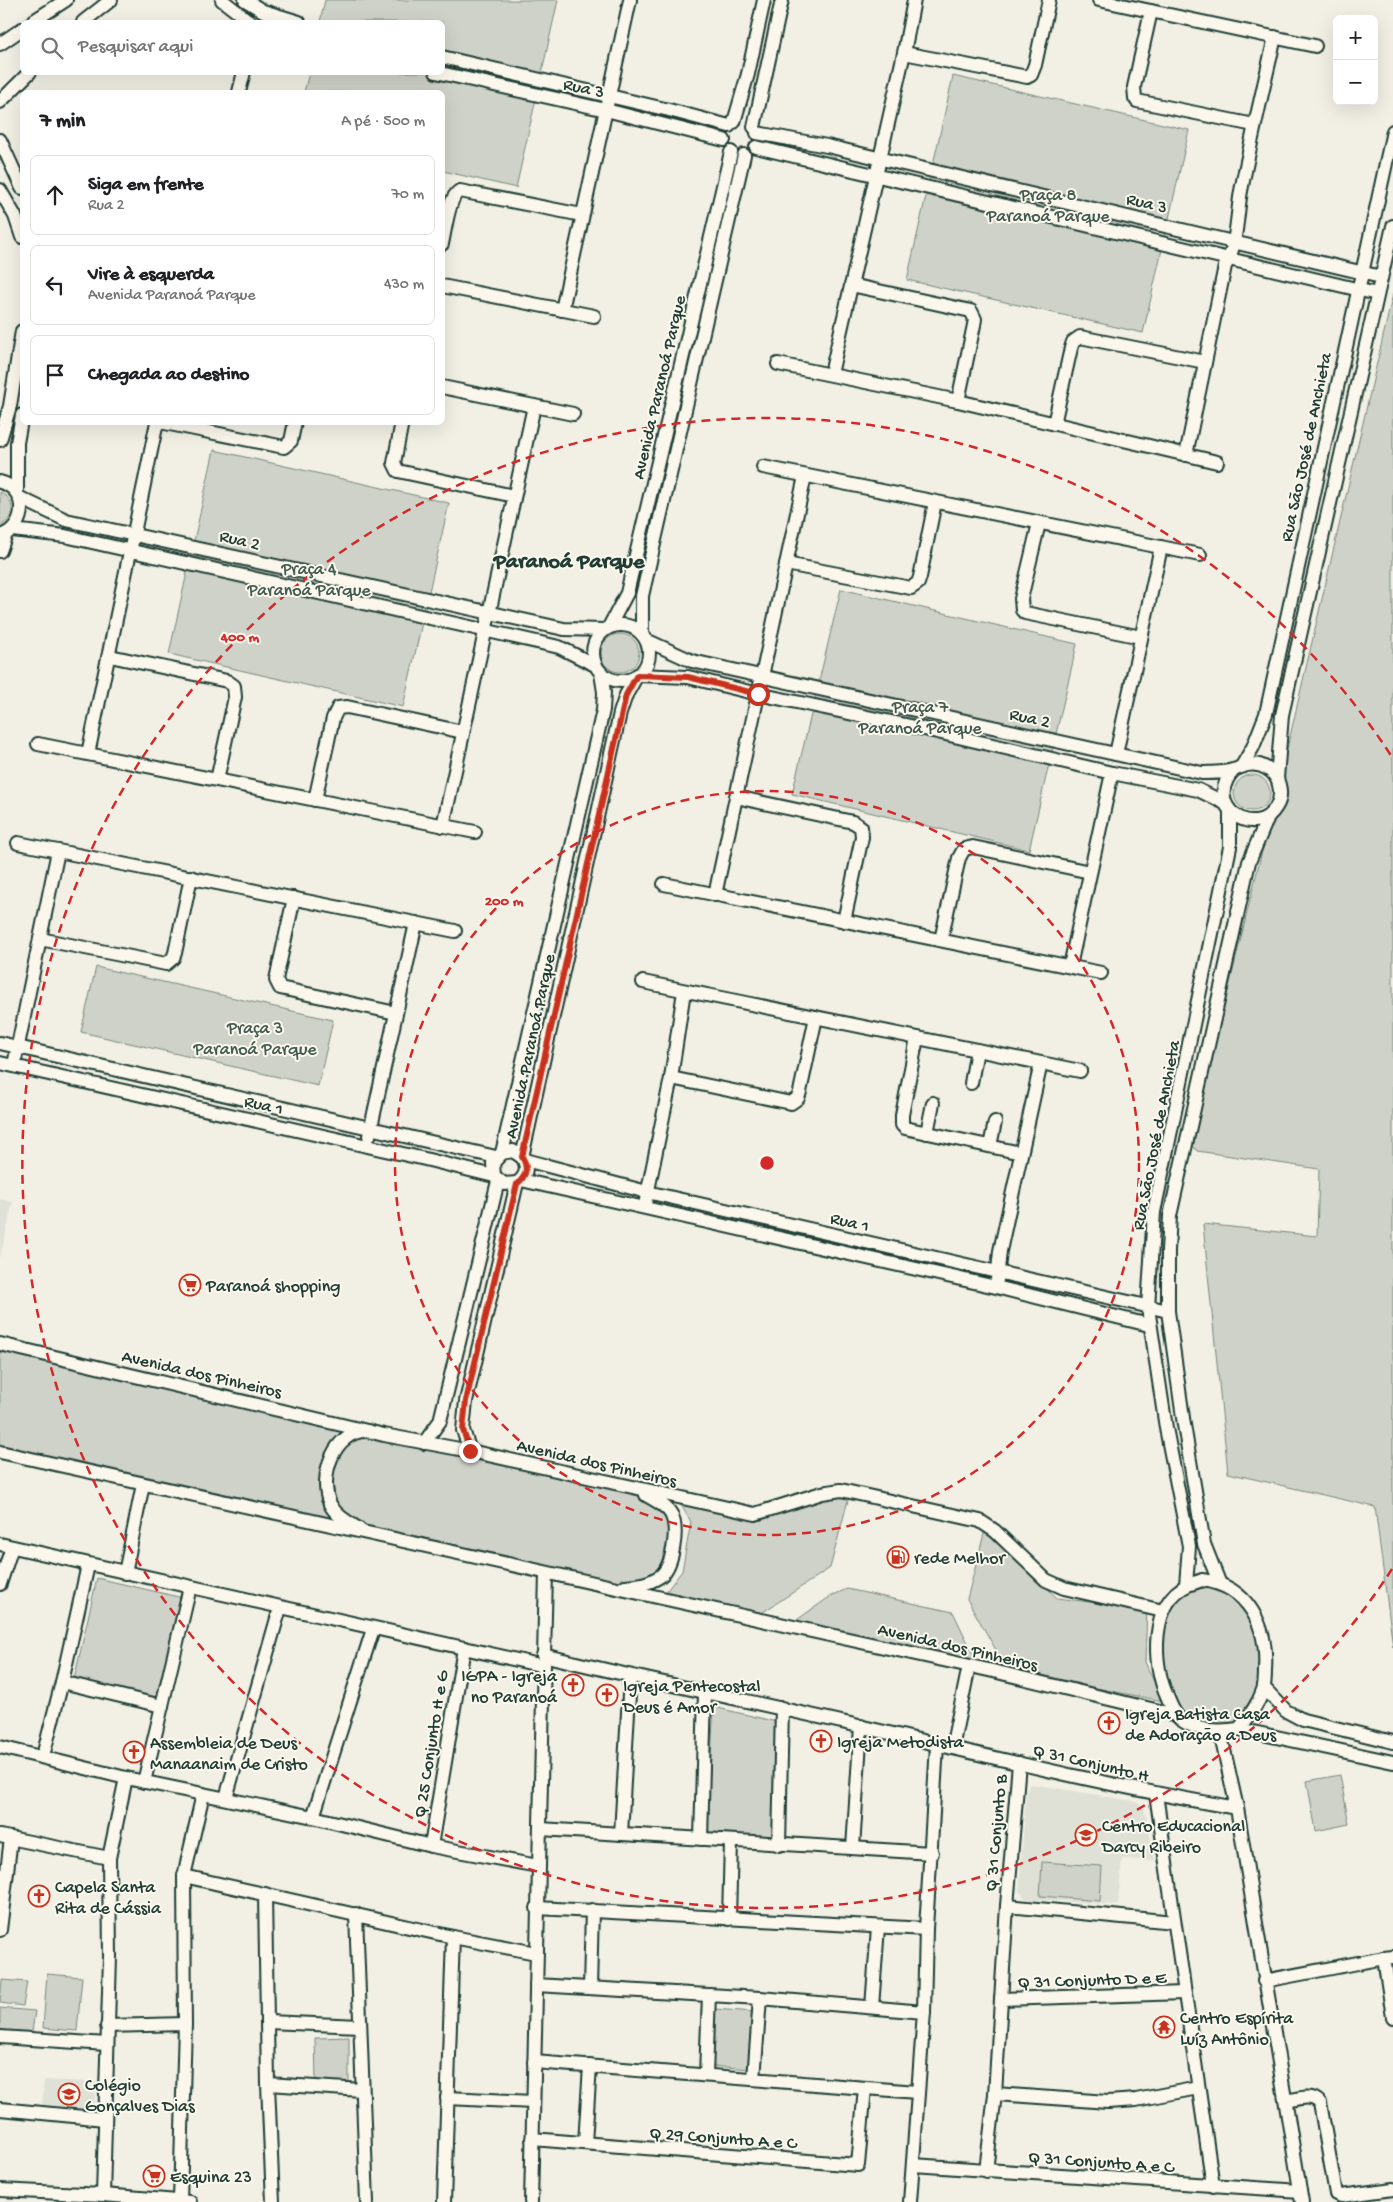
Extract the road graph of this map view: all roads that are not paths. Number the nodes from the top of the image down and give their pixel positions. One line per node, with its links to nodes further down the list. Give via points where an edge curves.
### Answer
1 (66, 0): 12 (street)
2 (110, 0): 13 (street)
3 (222, 0): 14 (street)
4 (245, 0): 15 (street, via 263,11)
5 (630, 0): 26 (street)
6 (764, 0): 29 (street, via 748,74)
7 (782, 0): 31 (street)
8 (914, 0): 20 (street)
9 (1049, 0): 20 (street, via 1036,66 1027,77)
10 (1099, 0): 11 (street)
11 (1151, 11): 17 (street); 30 (street, via 1134,98)
12 (35, 20)
13 (85, 20)
14 (247, 20)
15 (292, 20)
16 (20, 30): 18 (street)
17 (1275, 37): 19 (street); 30 (street)
18 (0, 44)
19 (1315, 46)
20 (904, 53): 38 (street)
21 (445, 58): 26 (street, Rua 3)
22 (445, 74): 28 (street, Rua 3)
23 (27, 75): 27 (street)
24 (243, 75): 25 (street)
25 (240, 90)
26 (609, 96): 28 (street); 29 (street, Rua 3)
27 (0, 102)
28 (606, 110): 34 (street, Rua 3); 42 (street)
29 (732, 124): 31 (street, via 748,122); 34 (street, via 725,132)
30 (1254, 125): 46 (street)
31 (756, 130): 35 (street); 38 (street, Rua 3)
32 (1393, 131): 48 (street, Rua São José de Anchieta)
33 (0, 140): 40 (street)
34 (724, 140): 36 (street)
35 (756, 147): 37 (street); 39 (street, Rua 3)
36 (731, 152): 37 (street); 88 (street, Avenida Paranoá Parque, via 628,593)
37 (744, 155): 90 (street, Avenida Paranoá Parque, via 642,596)
38 (879, 158): 39 (street); 46 (street, Rua 3)
39 (875, 174): 47 (street, Rua 3); 50 (street)
40 (20, 184)
41 (0, 190): 45 (street)
42 (582, 216): 44 (street, via 460,191 452,202); 54 (street)
43 (1393, 226): 49 (street, Rua São José de Anchieta)
44 (445, 231)
45 (20, 232)
46 (1234, 240): 47 (street); 48 (street, Rua 3)
47 (1230, 259): 52 (street, Rua 3); 57 (street, via 1225,266)
48 (1361, 272): 49 (street, Rua 3); 52 (street, Rua São José de Anchieta)
49 (1381, 277): 53 (street, Rua São José de Anchieta)
50 (851, 285): 59 (street); 61 (street, via 971,311 975,319)
51 (445, 287): 54 (street)
52 (1357, 290): 53 (street, Rua 3); 101 (street, Rua São José de Anchieta, via 1266,714 1253,746)
53 (1377, 294): 103 (street, Rua São José de Anchieta, via 1282,715)
54 (562, 310): 55 (street)
55 (594, 316)
56 (20, 344): 70 (street, via 10,406)
57 (1205, 362): 65 (street, via 1085,337 1076,339 1071,348); 71 (street)
58 (778, 364): 59 (street)
59 (831, 374): 61 (street)
60 (445, 389): 62 (street)
61 (958, 402): 65 (street)
62 (534, 406): 63 (street); 77 (street)
63 (573, 414)
64 (20, 424): 76 (street, via 16,443)
65 (1054, 424): 71 (street)
66 (158, 425): 81 (street)
67 (174, 425): 68 (street, via 284,447 291,441)
68 (294, 425)
69 (401, 425): 77 (street, via 394,463 398,471)
70 (0, 440)
71 (1186, 455): 72 (street)
72 (1218, 462)
73 (763, 467): 74 (street)
74 (805, 476): 78 (street); 86 (street)
75 (0, 482): 76 (street, Rua 2, via 11,487)
76 (18, 496): 80 (street, via 21,516); 81 (street, Rua 2, via 66,520)
77 (514, 496): 87 (street)
78 (935, 502): 79 (street); 86 (street, via 920,577 911,588)
79 (1038, 523): 82 (street); 91 (street, via 1021,599 1022,610)
80 (6, 533): 83 (street); 84 (street, Rua 2, via 65,536)
81 (135, 533): 84 (street); 87 (street, Rua 2)
82 (1161, 548): 85 (street); 91 (street)
83 (0, 551)
84 (131, 552): 89 (street, Rua 2); 92 (street)
85 (1200, 555)
86 (786, 564): 95 (street)
87 (489, 612): 88 (street, Rua 2, via 564,629); 89 (street)
88 (606, 628): 90 (street, via 627,625); 93 (street, Avenida Paranoá Parque, via 593,646)
89 (484, 631): 93 (street, Rua 2, via 559,647); 97 (street)
90 (644, 637): 94 (street, Avenida Paranoá Parque, via 649,655 643,670); 95 (street, Rua 2, via 692,661)
91 (1141, 637): 100 (street)
92 (110, 656): 99 (street); 104 (street, via 231,683 236,691)
93 (598, 669): 94 (street, via 614,680 623,681); 146 (street, Avenida Paranoá Parque, via 604,692 603,710)
94 (636, 676): 96 (street, Rua 2, via 688,677); 147 (street, Avenida Paranoá Parque, via 620,713)
95 (761, 677): 96 (street); 100 (street, Rua 2)
96 (758, 694): 102 (street, Rua 2); 105 (street)
97 (463, 732): 106 (street, via 342,706 334,712); 109 (street)
98 (38, 744): 99 (street)
99 (88, 754): 104 (street)
100 (1120, 755): 101 (street, Rua 2, via 1202,773); 102 (street)
101 (1238, 768): 103 (street, via 1250,764 1265,767); 107 (street, Rua São José de Anchieta, via 1224,785)
102 (1115, 774): 107 (street, Rua 2, via 1198,790); 113 (street)
103 (1277, 778): 108 (street, Rua São José de Anchieta, via 1280,795 1274,811)
104 (217, 780): 106 (street)
105 (736, 797): 116 (street); 118 (street, via 853,822 861,827 862,837)
106 (315, 800): 109 (street)
107 (1227, 807): 108 (street, via 1236,816 1252,822); 154 (street, Rua São José de Anchieta, via 1230,847 1154,1212)
108 (1268, 816): 155 (street, Rua São José de Anchieta, via 1249,862 1170,1216)
109 (443, 826): 110 (street)
110 (475, 832)
111 (18, 842): 112 (street)
112 (58, 851): 114 (street); 121 (street)
113 (1090, 872): 122 (street, via 973,847 964,849 959,858); 123 (street)
114 (191, 877): 117 (street); 121 (street, via 175,952 166,964)
115 (664, 884): 116 (street)
116 (714, 895): 118 (street)
117 (294, 898): 119 (street); 127 (street, via 276,975 277,985)
118 (844, 921): 122 (street)
119 (416, 923): 120 (street); 127 (street)
120 (455, 931)
121 (40, 939): 131 (street)
122 (941, 940): 123 (street)
123 (1070, 966): 124 (street)
124 (1101, 973)
125 (643, 982): 126 (street)
126 (684, 990): 128 (street); 137 (street)
127 (396, 1013): 141 (street)
128 (816, 1017): 129 (street); 137 (street, via 800,1092 792,1103)
129 (917, 1038): 132 (street); 142 (street, via 901,1120 905,1128)
130 (0, 1043): 131 (street, Rua 1)
131 (18, 1047): 135 (street); 141 (street, Rua 1)
132 (978, 1050): 134 (street); 138 (street)
133 (0, 1062): 135 (street, Rua 1)
134 (1041, 1063): 136 (street); 145 (street)
135 (14, 1065): 143 (street, Rua 1)
136 (1080, 1071)
137 (671, 1078): 150 (street)
138 (971, 1083)
139 (933, 1103): 142 (street)
140 (995, 1122): 144 (street)
141 (371, 1130): 143 (street); 146 (street, Rua 1)
142 (927, 1133): 144 (street)
143 (367, 1146): 148 (street, Rua 1)
144 (990, 1146): 145 (street)
145 (1022, 1153): 152 (street, via 1000,1251)
146 (499, 1155): 147 (street, Rua 1, via 513,1151); 148 (street, via 492,1163)
147 (523, 1159): 149 (street, Avenida Paranoá Parque, via 526,1167); 150 (street, Rua 1)
148 (496, 1178): 149 (street, Rua 1, via 504,1184); 159 (street, via 440,1421)
149 (519, 1182): 151 (street, Rua 1); 160 (street, Avenida Paranoá Parque, via 466,1401 463,1430)
150 (647, 1192): 151 (street); 152 (street, Rua 1)
151 (644, 1209): 153 (street, Rua 1)
152 (999, 1273): 153 (street); 154 (street, Rua 1)
153 (996, 1287): 156 (street, Rua 1)
154 (1148, 1308): 155 (street, Rua 1); 156 (street, Rua São José de Anchieta)
155 (1168, 1311): 169 (street, Rua São José de Anchieta, via 1204,1544)
156 (1150, 1325): 171 (street, Rua São José de Anchieta, via 1189,1546)
157 (0, 1344): 158 (street, Avenida dos Pinheiros)
158 (384, 1435): 159 (street, Avenida dos Pinheiros); 164 (street, via 365,1430 338,1445 325,1480 329,1502 336,1513)
159 (424, 1443): 160 (street, Avenida dos Pinheiros)
160 (470, 1451): 163 (street, Avenida dos Pinheiros)
161 (0, 1452): 162 (street, Avenida dos Pinheiros)
162 (143, 1484): 164 (street, Avenida dos Pinheiros); 167 (street)
163 (638, 1490): 173 (street, via 662,1504 671,1515 676,1538 674,1550 661,1576 644,1584); 175 (street, Avenida dos Pinheiros, via 755,1514 841,1490 980,1521 995,1531 1046,1580 1064,1588)
164 (366, 1533): 168 (street, Avenida dos Pinheiros)
165 (6, 1545): 166 (street, Q 31 Conjunto H); 170 (street)
166 (88, 1565): 167 (street, Q 31 Conjunto H); 181 (street)
167 (125, 1573): 172 (street, Q 31 Conjunto H)
168 (546, 1573): 173 (street, Avenida dos Pinheiros); 178 (street)
169 (1219, 1582): 171 (street, via 1202,1580); 182 (street, via 1236,1593 1256,1616 1266,1651)
170 (0, 1584)
171 (1186, 1585): 175 (street)
172 (190, 1587): 174 (street, Q 31 Conjunto H); 184 (street)
173 (612, 1587): 179 (street, Avenida dos Pinheiros)
174 (280, 1608): 176 (street, Q 31 Conjunto H); 201 (street)
175 (1163, 1611): 186 (street, via 1156,1639 1156,1666)
176 (373, 1629): 177 (street, Q 31 Conjunto H); 203 (street)
177 (464, 1648): 178 (street, Q 31 Conjunto H); 210 (street, Q 25 Conjunto H e G)
178 (543, 1661): 180 (street, Q 31 Conjunto H); 204 (street)
179 (969, 1666): 186 (street, Avenida dos Pinheiros); 193 (street)
180 (630, 1677): 183 (street, Q 31 Conjunto H); 205 (street)
181 (62, 1682): 184 (street); 194 (street)
182 (1264, 1688): 188 (street); 190 (street, via 1286,1711 1303,1720)
183 (705, 1693): 185 (street, Q 31 Conjunto H); 207 (street)
184 (162, 1706): 198 (street)
185 (782, 1708): 187 (street, Q 31 Conjunto H); 209 (street)
186 (1176, 1715): 189 (street, via 1201,1728)
187 (861, 1726): 191 (street, Q 31 Conjunto H); 211 (street)
188 (1239, 1729): 189 (street); 195 (street)
189 (1220, 1732): 202 (street)
190 (1393, 1742)
191 (937, 1745): 193 (street, Q 31 Conjunto H); 212 (street)
192 (0, 1747): 194 (street)
193 (952, 1748): 196 (street, Q 31 Conjunto H)
194 (42, 1756): 197 (street)
195 (1393, 1762)
196 (1019, 1763): 200 (street, Q 31 Conjunto H); 217 (street, Q 31 Conjunto B)
197 (126, 1778): 198 (street); 213 (street)
198 (144, 1782): 199 (street)
199 (203, 1794): 201 (street); 215 (street)
200 (1156, 1794): 202 (street, Q 31 Conjunto H); 222 (street)
201 (226, 1798): 203 (street)
202 (1237, 1808): 229 (street)
203 (313, 1817): 210 (street)
204 (540, 1829): 205 (street); 214 (street)
205 (621, 1834): 207 (street)
206 (6, 1837): 213 (street); 225 (street)
207 (700, 1839): 208 (street)
208 (730, 1842): 209 (street); 221 (street)
209 (778, 1845): 211 (street)
210 (431, 1846): 214 (street)
211 (853, 1848): 212 (street)
212 (932, 1853): 224 (street)
213 (108, 1858): 241 (street, via 110,1957)
214 (538, 1866): 218 (street)
215 (184, 1876): 216 (street); 240 (street)
216 (265, 1894): 220 (street); 239 (street)
217 (1006, 1906): 222 (street); 235 (street, Q 31 Conjunto B)
218 (537, 1908): 219 (street); 227 (street)
219 (592, 1910): 221 (street); 231 (street)
220 (356, 1914): 226 (street); 242 (street)
221 (729, 1919): 223 (street)
222 (1174, 1922): 232 (street)
223 (878, 1927): 224 (street); 236 (street)
224 (926, 1929): 237 (street)
225 (0, 1930)
226 (453, 1937): 227 (street); 255 (street)
227 (536, 1953): 230 (street)
228 (1388, 1957): 229 (street); 238 (street)
229 (1264, 1981): 256 (street)
230 (536, 1985): 231 (street); 245 (street)
231 (590, 1988): 233 (street)
232 (1184, 1993): 235 (street, Q 31 Conjunto D e E); 251 (street)
233 (709, 1995): 234 (street); 247 (street)
234 (760, 1998): 236 (street); 248 (street)
235 (1001, 1999): 254 (street, Q 31 Conjunto B)
236 (872, 2007): 237 (street)
237 (924, 2012): 253 (street)
238 (1393, 2017)
239 (268, 2022): 242 (street); 249 (street)
240 (185, 2024): 241 (street); 269 (street)
241 (107, 2026): 244 (street)
242 (360, 2026): 252 (street)
243 (0, 2037): 244 (street)
244 (107, 2044): 259 (street)
245 (534, 2062): 246 (street); 257 (street)
246 (590, 2066): 247 (street); 261 (street)
247 (706, 2075): 248 (street)
248 (754, 2079): 250 (street)
249 (268, 2084): 252 (street); 270 (street)
250 (866, 2088): 253 (street); 261 (street, Q 29 Conjunto A e C, via 858,2165)
251 (1198, 2088): 254 (street, via 1108,2102); 264 (street)
252 (362, 2090): 271 (street)
253 (917, 2092): 262 (street)
254 (995, 2094): 263 (street, Q 31 Conjunto B)
255 (447, 2098): 257 (street); 272 (street)
256 (1286, 2101): 265 (street, via 1310,2097 1320,2103 1336,2194); 268 (street)
257 (533, 2102): 260 (street)
258 (0, 2109): 259 (street)
259 (105, 2119): 267 (street)
260 (532, 2138): 261 (street, Q 29 Conjunto A e C); 273 (street)
261 (585, 2143)
262 (913, 2165): 263 (street, Q 31 Conjunto A e C); 274 (street)
263 (986, 2171): 264 (street, Q 31 Conjunto A e C)
264 (1213, 2186): 268 (street, Q 31 Conjunto A e C)
265 (1393, 2189)
266 (0, 2190): 267 (street)
267 (103, 2195): 269 (street)
268 (1301, 2196)
269 (185, 2202)
270 (273, 2202)
271 (366, 2202)
272 (444, 2202)
273 (531, 2202)
274 (910, 2202)

